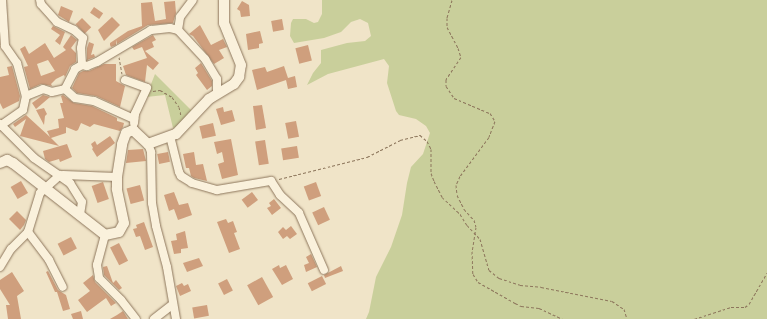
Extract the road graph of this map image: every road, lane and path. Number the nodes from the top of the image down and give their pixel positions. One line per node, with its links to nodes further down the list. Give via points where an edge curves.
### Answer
1 (2, 0): 13 (street, via 5,46 16,63)
2 (40, 0): 8 (street, via 57,22 74,30 83,38)
3 (193, 0): 6 (street, via 180,17)
4 (224, 0): 12 (street, via 224,23 239,55 241,72 234,84)
5 (452, 0): 26 (path, via 447,27 461,58 446,79 446,86 454,98 490,113 495,121 489,137 460,176 456,186 457,195 464,209 474,220)
6 (178, 30): 7 (street, via 151,30); 12 (street, via 213,70 217,79)
7 (118, 50): 8 (street, via 97,62); 9 (path)
8 (82, 65): 10 (street, via 75,69)
9 (125, 80): 11 (street, via 147,88)
10 (65, 88): 13 (street, via 52,92 43,89); 15 (street, via 75,98 94,100)
11 (146, 91): 15 (street); 16 (path, via 160,90 172,97 180,112)
12 (217, 93): 16 (street)
13 (26, 96): 14 (street, via 23,110)
14 (0, 125): 20 (street, via 34,158)
15 (134, 125): 18 (street); 21 (street, via 126,133 122,144)
16 (180, 130): 17 (street)
17 (170, 136): 18 (street); 22 (street, via 179,172 192,183 217,190)
18 (148, 144): 32 (street, via 151,152 152,203)
19 (0, 163): 23 (street, via 7,160 13,162)
20 (60, 175): 21 (street); 23 (street); 24 (street, via 80,196)
21 (117, 177): 27 (street, via 124,223 119,232)
22 (271, 181): 26 (path, via 367,157 400,140 420,135 431,149 431,173 442,197 460,214); 29 (street, via 280,195 299,213)
23 (46, 187): 24 (street); 25 (street, via 37,198)
24 (80, 214): 27 (street)
25 (28, 232): 28 (street, via 11,249); 31 (street, via 49,260)
26 (475, 234): 36 (path, via 471,264 478,282 515,304 539,308); 37 (path, via 480,239 489,270 499,278 520,285 612,300 624,309)
27 (105, 235): 33 (street, via 97,265 99,278)
28 (0, 266)
29 (324, 270)
30 (767, 273): 38 (path, via 745,307 731,307)
31 (63, 287)
32 (173, 304): 34 (street); 35 (street)
33 (136, 319)
34 (154, 319)
35 (176, 319)
36 (563, 319)
37 (627, 319)
38 (694, 319)

